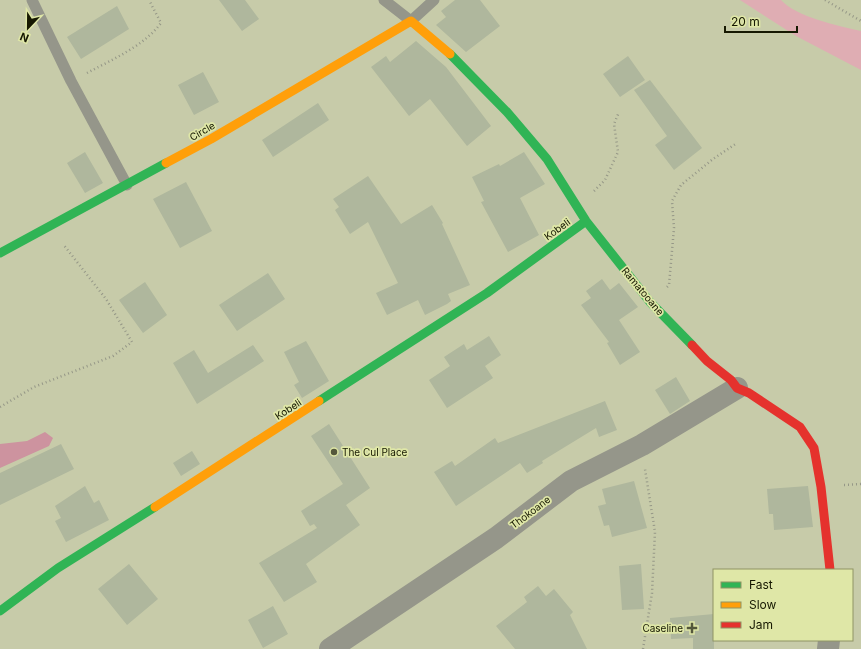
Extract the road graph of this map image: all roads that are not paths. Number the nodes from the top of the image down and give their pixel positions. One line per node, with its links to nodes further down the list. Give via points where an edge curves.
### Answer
1 (32, 0): 5 (lane, via 71,81)
2 (384, 0): 4 (lane)
3 (434, 0): 4 (lane)
4 (411, 20): 5 (street, Circle, via 211,139); 6 (street, Ramatooane, via 443,47 507,112 548,159)
5 (127, 185): 7 (street, Circle)
6 (586, 221): 8 (street, Ramatooane, via 650,302); 10 (street, Kobeli, via 487,293 58,568)
7 (0, 253)
8 (737, 388): 9 (street, Ramatooane, via 750,393 800,427 814,448); 11 (street, Thokoane, via 642,445 571,481 496,538)
9 (830, 569)
10 (0, 611)
11 (330, 649)

